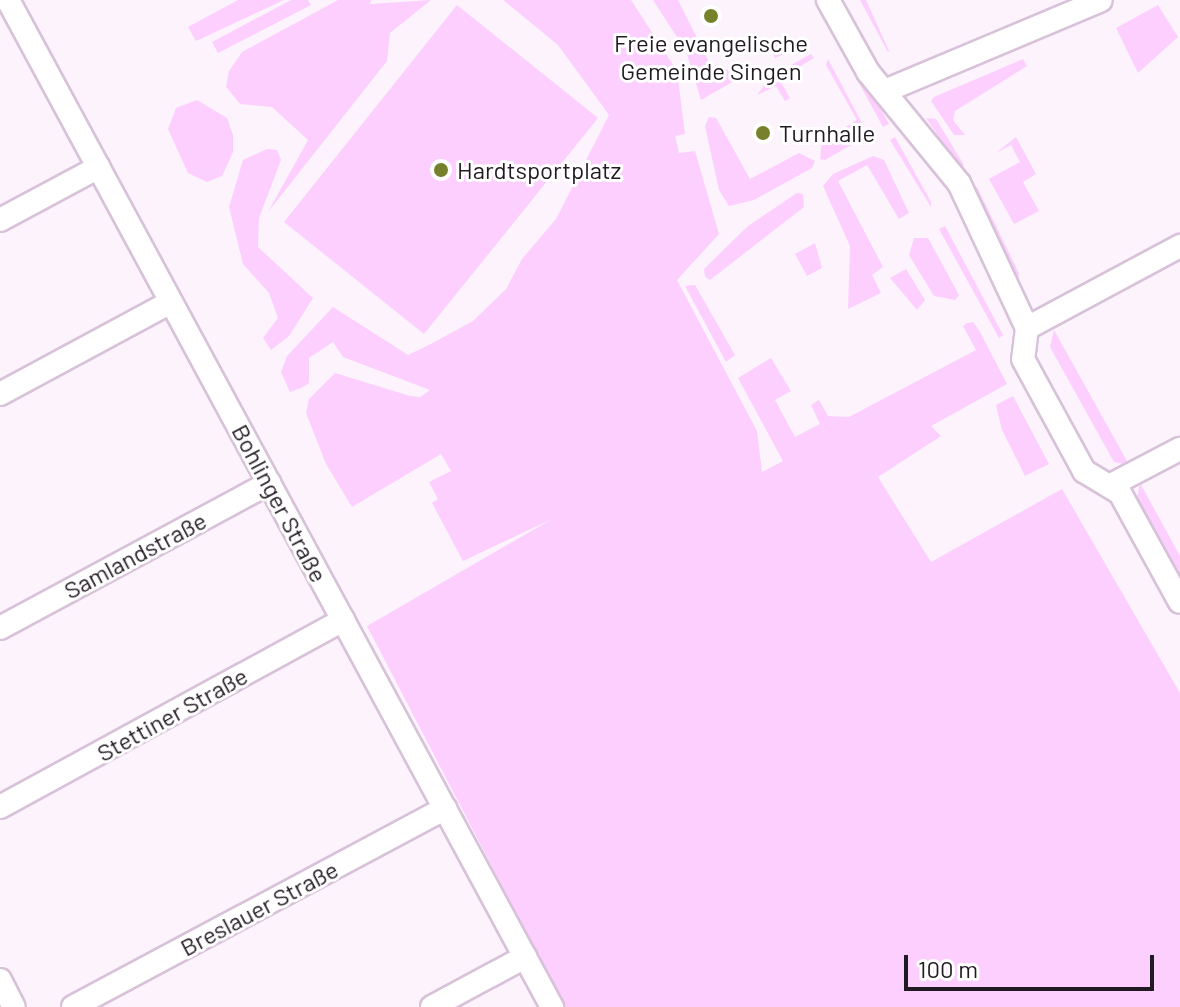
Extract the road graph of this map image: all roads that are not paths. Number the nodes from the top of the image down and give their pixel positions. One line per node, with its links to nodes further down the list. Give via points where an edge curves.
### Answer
1 (8, 0): 5 (street, Bohlinger Straße)
2 (828, 0): 4 (street, via 868,72)
3 (1101, 0): 4 (street)
4 (885, 91): 9 (street, via 948,164)
5 (99, 167): 6 (street); 8 (street, Bohlinger Straße)
6 (0, 220)
7 (1180, 246): 9 (street)
8 (171, 302): 10 (street); 12 (street, Bohlinger Straße)
9 (1027, 328): 13 (street, via 1023,359 1084,471)
10 (0, 394)
11 (1180, 449): 13 (street)
12 (269, 483): 15 (street, Bohlinger Straße); 16 (street, Samlandstraße)
13 (1111, 485): 14 (street)
14 (1180, 602)
15 (343, 620): 17 (street, Stettiner Straße); 18 (street, Bohlinger Straße)
16 (0, 628)
17 (0, 807)
18 (445, 808): 19 (street, Bohlinger Straße); 22 (street, Breslauer Straße)
19 (525, 957): 23 (street); 24 (street, Bohlinger Straße)
20 (0, 980): 21 (street)
21 (14, 1007)
22 (73, 1007)
23 (432, 1007)
24 (552, 1007)

